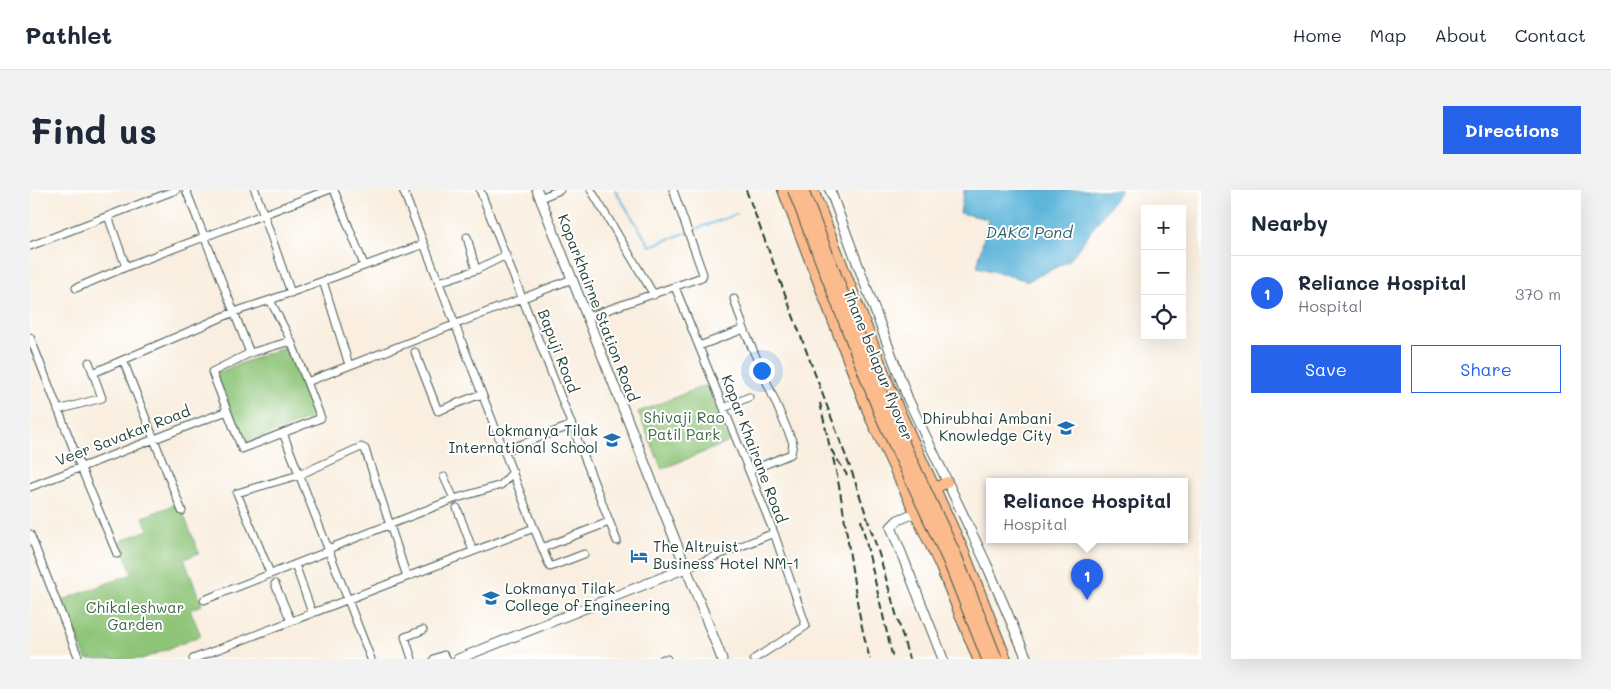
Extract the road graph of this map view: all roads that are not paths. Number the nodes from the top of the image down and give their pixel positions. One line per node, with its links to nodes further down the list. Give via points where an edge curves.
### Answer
1 (176, 190): 18 (street)
2 (186, 190): 19 (street)
3 (255, 190): 17 (street)
4 (328, 190): 17 (street)
5 (334, 190): 24 (street)
6 (404, 190): 21 (street)
7 (480, 190): 23 (street, Bapuji Road)
8 (560, 190): 16 (street)
9 (591, 190): 33 (street)
10 (673, 190): 31 (street, via 703,274)
11 (783, 190): 70 (main road, via 871,419)
12 (793, 190): 107 (main road, Thane belapur flyover, bridge, via 880,415 948,561)
13 (803, 190): 108 (main road, Thane belapur flyover, bridge, via 889,412 956,557)
14 (814, 190): 67 (main road, via 898,408)
15 (830, 190): 65 (street, via 908,399)
16 (539, 194): 27 (street, Koparkhairne Station Road)
17 (263, 214): 19 (street); 32 (street)
18 (108, 216): 22 (street); 25 (street)
19 (204, 237): 25 (street); 37 (street)
20 (467, 237): 26 (street)
21 (424, 244): 24 (street); 29 (street)
22 (30, 246)
23 (506, 255): 26 (street); 34 (street, Bapuji Road)
24 (364, 265): 28 (street)
25 (126, 266): 30 (street)
26 (476, 270): 29 (street)
27 (572, 279): 34 (street); 38 (street, Koparkhairne Station Road)
28 (323, 281): 32 (street); 48 (street)
29 (439, 282): 39 (street)
30 (76, 288)
31 (675, 288): 33 (street); 43 (street, Kopar Khairane Road)
32 (292, 293): 36 (street)
33 (654, 295): 38 (street)
34 (522, 298): 39 (street); 56 (street, Bapuji Road)
35 (734, 299): 40 (street)
36 (270, 300): 37 (street); 42 (street)
37 (234, 312): 45 (street); 46 (street)
38 (587, 317): 87 (street, Koparkhairne Station Road)
39 (455, 324): 48 (street); 51 (street)
40 (744, 329): 43 (street); 61 (street, via 794,447 790,454)
41 (30, 337): 54 (street)
42 (291, 341): 45 (street); 50 (street)
43 (699, 346): 53 (street, Kopar Khairane Road)
44 (414, 352): 51 (street, via 438,411)
45 (250, 353): 55 (street, via 212,372)
46 (123, 360): 49 (street); 58 (street)
47 (88, 362): 49 (street)
48 (349, 365): 50 (street)
49 (93, 373): 54 (street, via 102,398)
50 (307, 382): 57 (street, via 321,418)
51 (481, 394): 59 (street)
52 (749, 397): 53 (street)
53 (724, 408): 61 (street, Kopar Khairane Road)
54 (58, 410): 60 (street)
55 (227, 411): 57 (street, via 242,449); 58 (street, Veer Savakar Road)
56 (572, 425): 59 (street); 75 (street, Bapuji Road)
57 (283, 433): 63 (street)
58 (154, 440): 60 (street, Veer Savakar Road); 73 (street)
59 (504, 451): 62 (street)
60 (81, 468): 66 (street, Veer Savakar Road); 84 (street)
61 (749, 471): 78 (street, Kopar Khairane Road)
62 (513, 472): 69 (street, via 501,485); 77 (street)
63 (299, 475): 76 (street, via 364,447); 82 (street); 88 (street, via 237,493)
64 (444, 477): 69 (street)
65 (947, 482): 67 (main road); 68 (street)
66 (30, 487)
67 (934, 489): 70 (main road); 71 (main road)
68 (953, 495): 71 (street); 110 (street)
69 (454, 500): 76 (street)
70 (909, 501): 74 (main road)
71 (940, 501): 74 (street); 109 (main road, via 982,594)
72 (457, 508): 83 (street)
73 (182, 511)
74 (915, 514): 105 (street, via 898,520 891,527); 106 (main road, via 950,588)
75 (609, 522): 80 (street, Bapuji Road); 81 (street)
76 (391, 523): 82 (street); 89 (street)
77 (534, 528): 81 (street); 83 (street)
78 (774, 533): 87 (street, Kopar Khairane Road); 104 (street, via 806,626)
79 (30, 534): 96 (street)
80 (617, 541)
81 (542, 548): 85 (street, via 550,567)
82 (329, 550): 86 (street); 91 (street)
83 (473, 551): 89 (street)
84 (118, 554)
85 (584, 554)
86 (295, 564): 88 (street); 93 (street)
87 (686, 568): 102 (street); 103 (street, Koparkhairne Station Road)
88 (270, 573): 92 (street)
89 (407, 577): 91 (street)
90 (274, 584): 94 (street)
91 (348, 599): 93 (street); 98 (street)
92 (204, 600)
93 (312, 613): 94 (street)
94 (291, 621): 97 (street)
95 (423, 630): 99 (street, via 405,637)
96 (79, 659)
97 (193, 659)
98 (371, 659)
99 (412, 659)
100 (434, 659): 101 (street, via 444,655)
101 (447, 659)
102 (458, 659)
103 (722, 659)
104 (754, 659)
105 (943, 659)
106 (978, 659)
107 (987, 659)
108 (997, 659)
109 (1006, 659)
110 (1027, 659)

